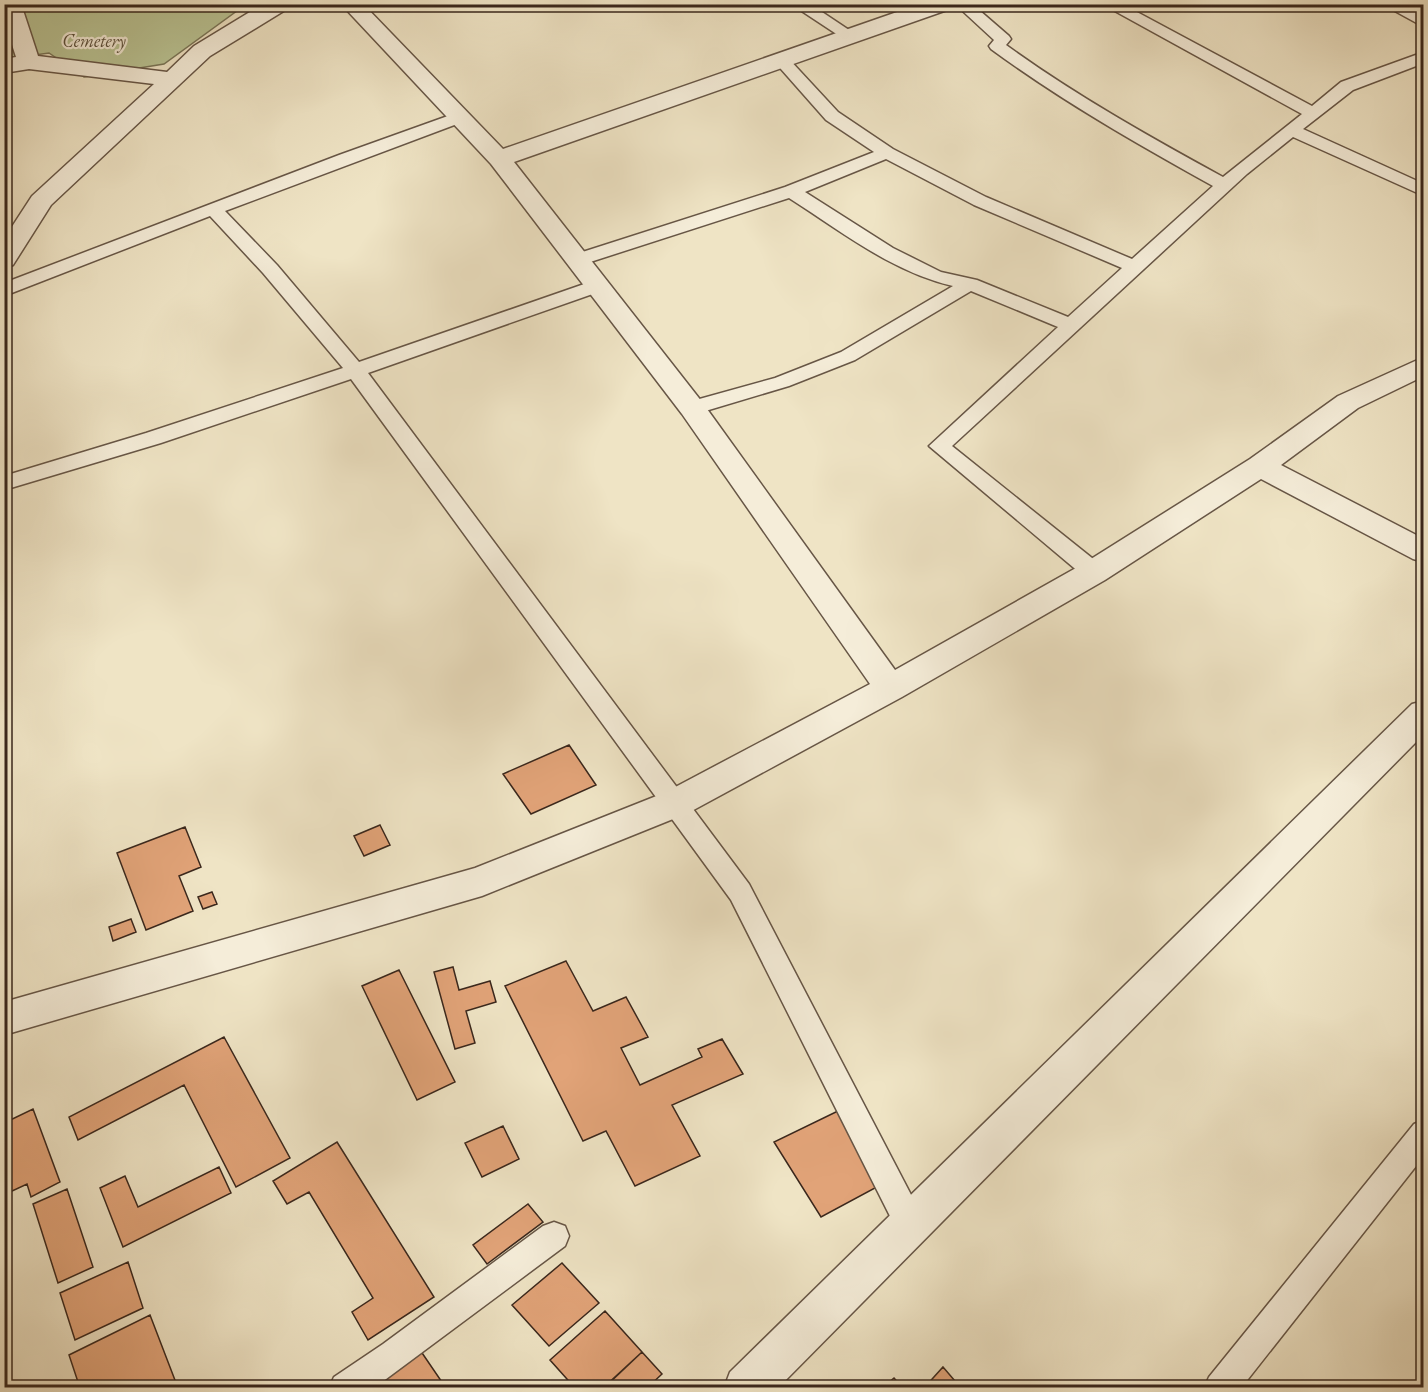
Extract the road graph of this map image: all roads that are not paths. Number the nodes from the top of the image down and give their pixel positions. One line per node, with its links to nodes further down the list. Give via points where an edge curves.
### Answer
1 (10, 4): 13 (street)
2 (279, 4): 15 (street, via 202,51)
3 (351, 4): 17 (street)
4 (798, 4): 10 (lane)
5 (942, 4): 10 (street)
6 (962, 4): 21 (lane, via 1003,39 997,45 1036,75 1106,120)
7 (1109, 4): 16 (lane)
8 (1389, 4): 9 (lane)
9 (1424, 22)
10 (850, 36): 12 (street)
11 (1424, 57): 16 (lane, via 1347,86)
12 (781, 60): 19 (lane, via 832,116); 20 (street)
13 (29, 62): 14 (street); 15 (street)
14 (4, 66)
15 (172, 79): 25 (street, via 41,201)
16 (1313, 113): 18 (lane)
17 (459, 117): 20 (street); 24 (lane)
18 (1291, 130): 21 (lane); 23 (lane)
19 (887, 153): 22 (lane); 27 (lane, via 980,201)
20 (499, 159): 26 (street)
21 (1224, 185): 27 (lane)
22 (791, 191): 26 (lane); 28 (lane, via 886,252 935,276)
23 (1424, 191)
24 (214, 210): 30 (lane); 33 (lane, via 270,269)
25 (4, 260)
26 (577, 260): 29 (street)
27 (1136, 267): 31 (lane)
28 (970, 284): 31 (lane); 34 (lane, via 848,356 782,382)
29 (597, 286): 33 (lane); 34 (street)
30 (4, 290)
31 (1071, 325): 38 (lane, via 939,446)
32 (1424, 365): 35 (street, via 1348,402)
33 (355, 370): 36 (lane, via 102,456); 41 (lane)
34 (692, 408): 39 (street)
35 (1260, 466): 37 (street); 38 (street)
36 (4, 483)
37 (1424, 552)
38 (1094, 572): 39 (street)
39 (890, 687): 41 (street)
40 (1424, 713): 44 (street)
41 (675, 803): 42 (street, via 482,881); 44 (lane, via 740,892)
42 (4, 1019)
43 (1424, 1133): 48 (lane)
44 (910, 1224): 47 (street)
45 (554, 1236): 46 (lane)
46 (345, 1388)
47 (746, 1388)
48 (1220, 1388)

